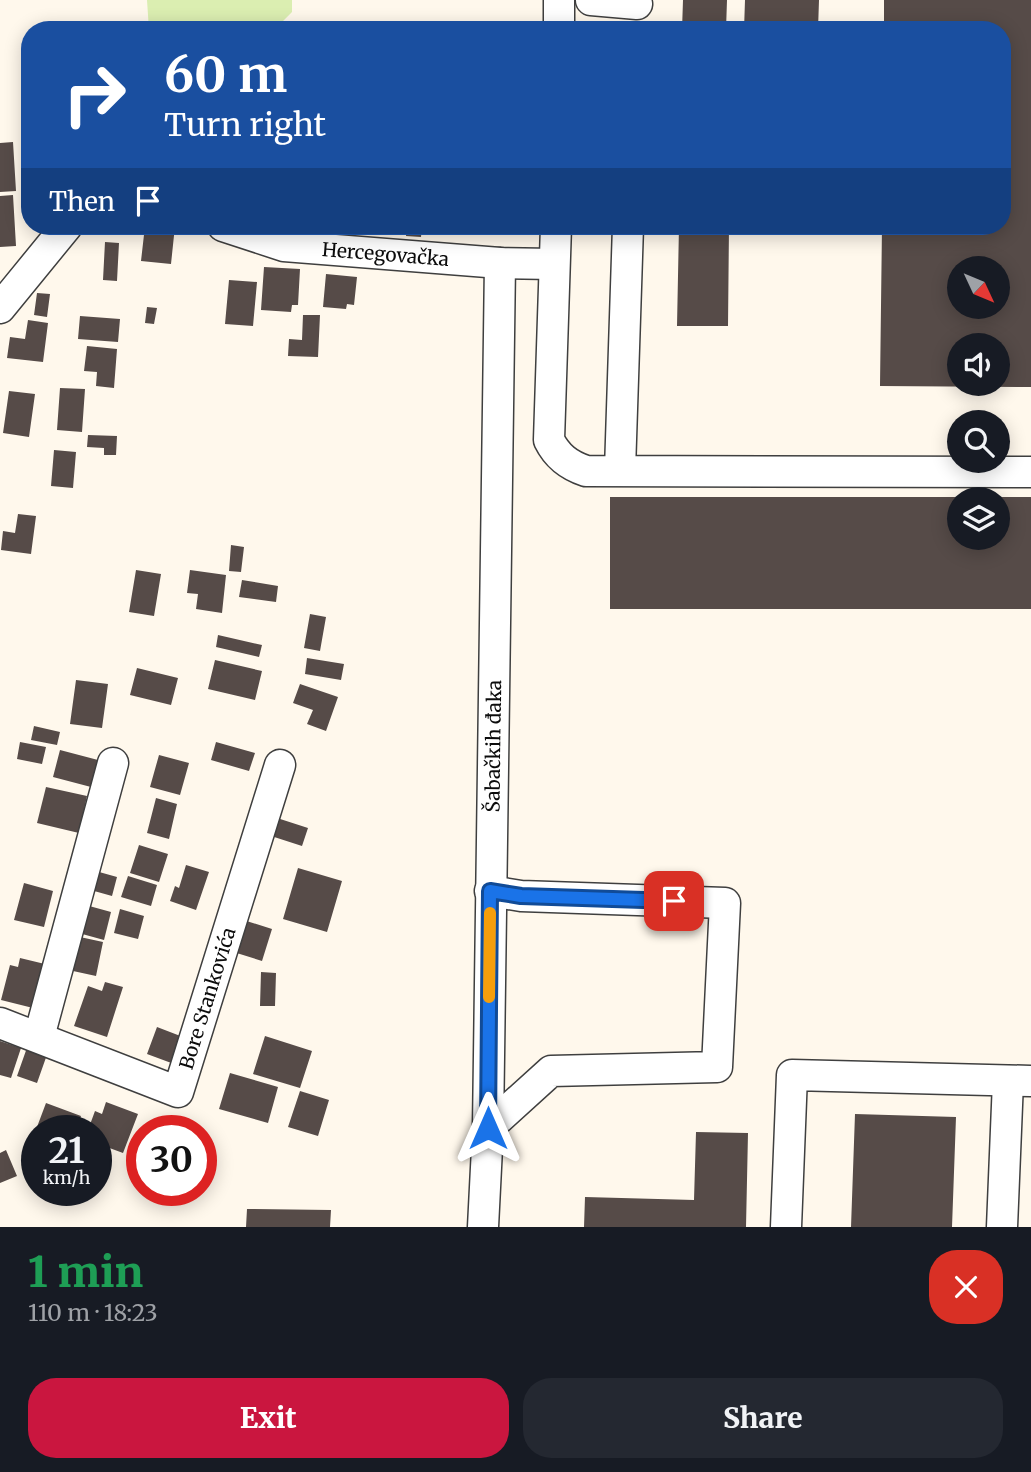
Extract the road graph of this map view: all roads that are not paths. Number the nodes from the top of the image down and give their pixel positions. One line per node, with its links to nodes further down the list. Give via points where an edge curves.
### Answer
1 (559, 0): 4 (street)
2 (592, 0): 3 (street)
3 (636, 11)
4 (559, 21)
5 (61, 235): 11 (street)
6 (250, 235): 9 (street, Hercegovačka, via 284,246)
7 (556, 235): 10 (street)
8 (628, 235): 12 (street)
9 (500, 263): 10 (street, Hercegovačka); 16 (street, Šabačkih đaka)
10 (554, 264): 12 (street, via 549,440 555,452 574,467)
11 (0, 308)
12 (620, 470): 13 (street)
13 (1031, 472)
14 (113, 763): 18 (street)
15 (280, 765): 18 (street, Bore Stankovića, via 178,1092)
16 (490, 891): 20 (street, Šabačkih đaka); 20 (street, via 725,903 718,1067 551,1071)
17 (0, 1023): 18 (street, Bore Stankovića)
18 (39, 1037)
19 (1019, 1081): 22 (street, via 792,1075); 23 (street)
20 (488, 1128): 21 (street, Šabačkih đaka)
21 (483, 1227)
22 (786, 1227)
23 (1002, 1227)

